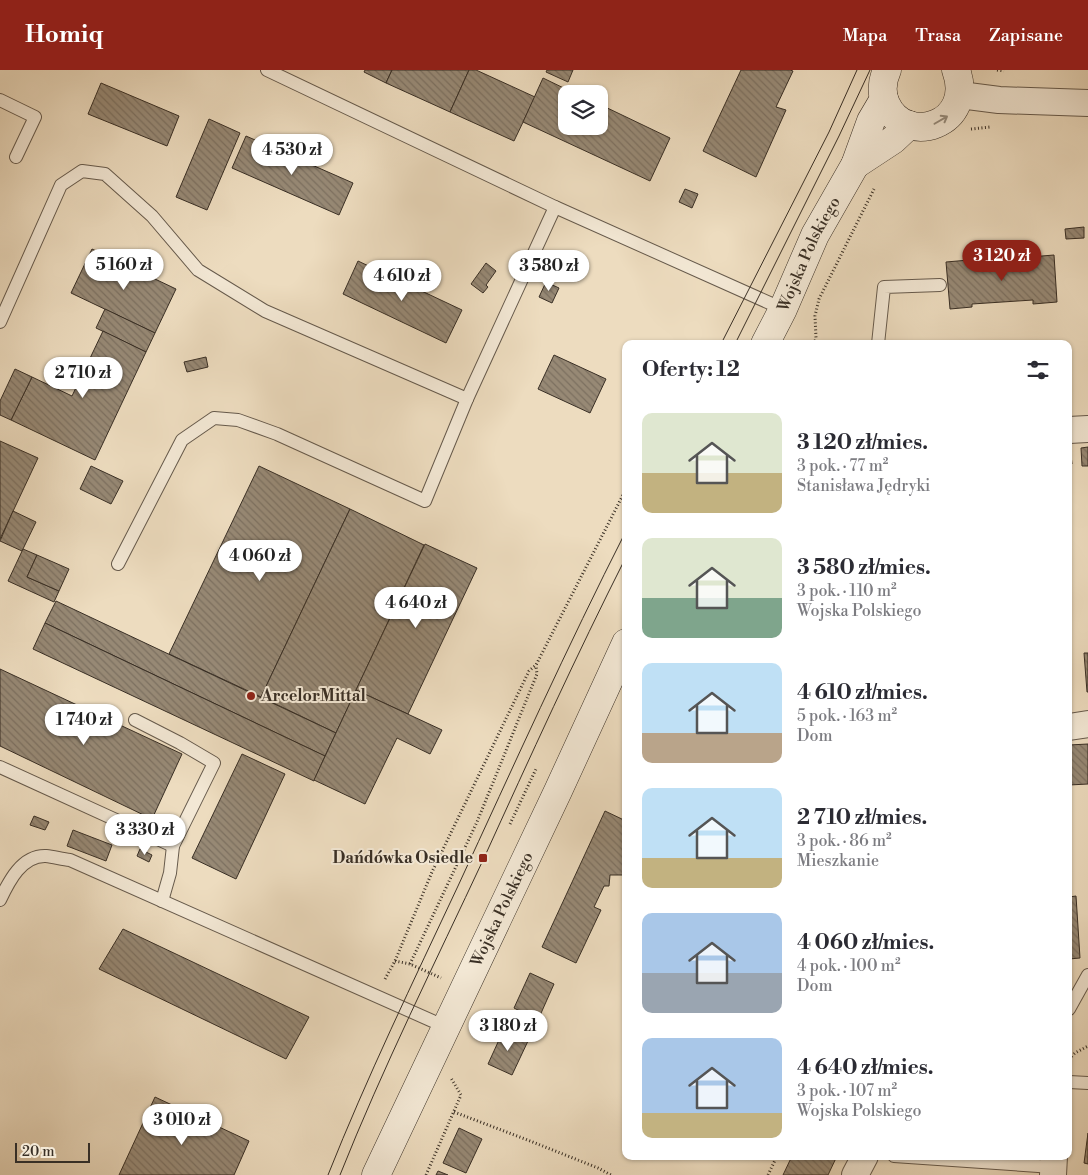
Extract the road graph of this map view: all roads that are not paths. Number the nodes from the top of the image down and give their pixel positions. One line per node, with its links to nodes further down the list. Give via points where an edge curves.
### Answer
1 (267, 70): 10 (lane)
2 (887, 70): 4 (main road, via 883,80)
3 (958, 83): 6 (street, via 999,100); 7 (main road, one-way to 3, via 931,126 950,115 956,106)
4 (884, 99): 7 (main road, via 894,115); 9 (main road, Wojska Polskiego, via 871,122)
5 (0, 100): 8 (lane, via 35,117)
6 (1088, 103)
7 (910, 125): 9 (main road, Wojska Polskiego)
8 (16, 157)
9 (855, 164): 12 (main road, Wojska Polskiego, via 815,235)
10 (555, 207): 12 (lane); 16 (lane)
11 (940, 285): 15 (lane, via 884,287)
12 (783, 309): 14 (main road, Wojska Polskiego)
13 (0, 322): 16 (lane, via 62,185 82,171 105,174 152,216 198,270 265,311)
14 (767, 340)
15 (878, 340)
16 (467, 399): 19 (lane, via 425,501 277,434 238,420 214,418 182,440)
17 (1088, 429): 18 (street)
18 (1072, 430)
19 (118, 564)
20 (622, 652): 30 (main road, Wojska Polskiego)
21 (135, 720): 25 (lane, via 214,763)
22 (1088, 724): 23 (street)
23 (1072, 727)
24 (0, 767): 25 (lane)
25 (174, 846): 27 (lane)
26 (0, 900): 27 (lane, via 15,873 28,861 44,856 70,860)
27 (162, 901): 30 (lane)
28 (1088, 976): 29 (lane)
29 (1072, 1004)
30 (446, 1027): 36 (main road, Wojska Polskiego)
31 (1072, 1082): 32 (lane)
32 (1088, 1083)
33 (862, 1160): 37 (street)
34 (980, 1160): 35 (lane)
35 (1053, 1166)
36 (376, 1175)
37 (856, 1175)

